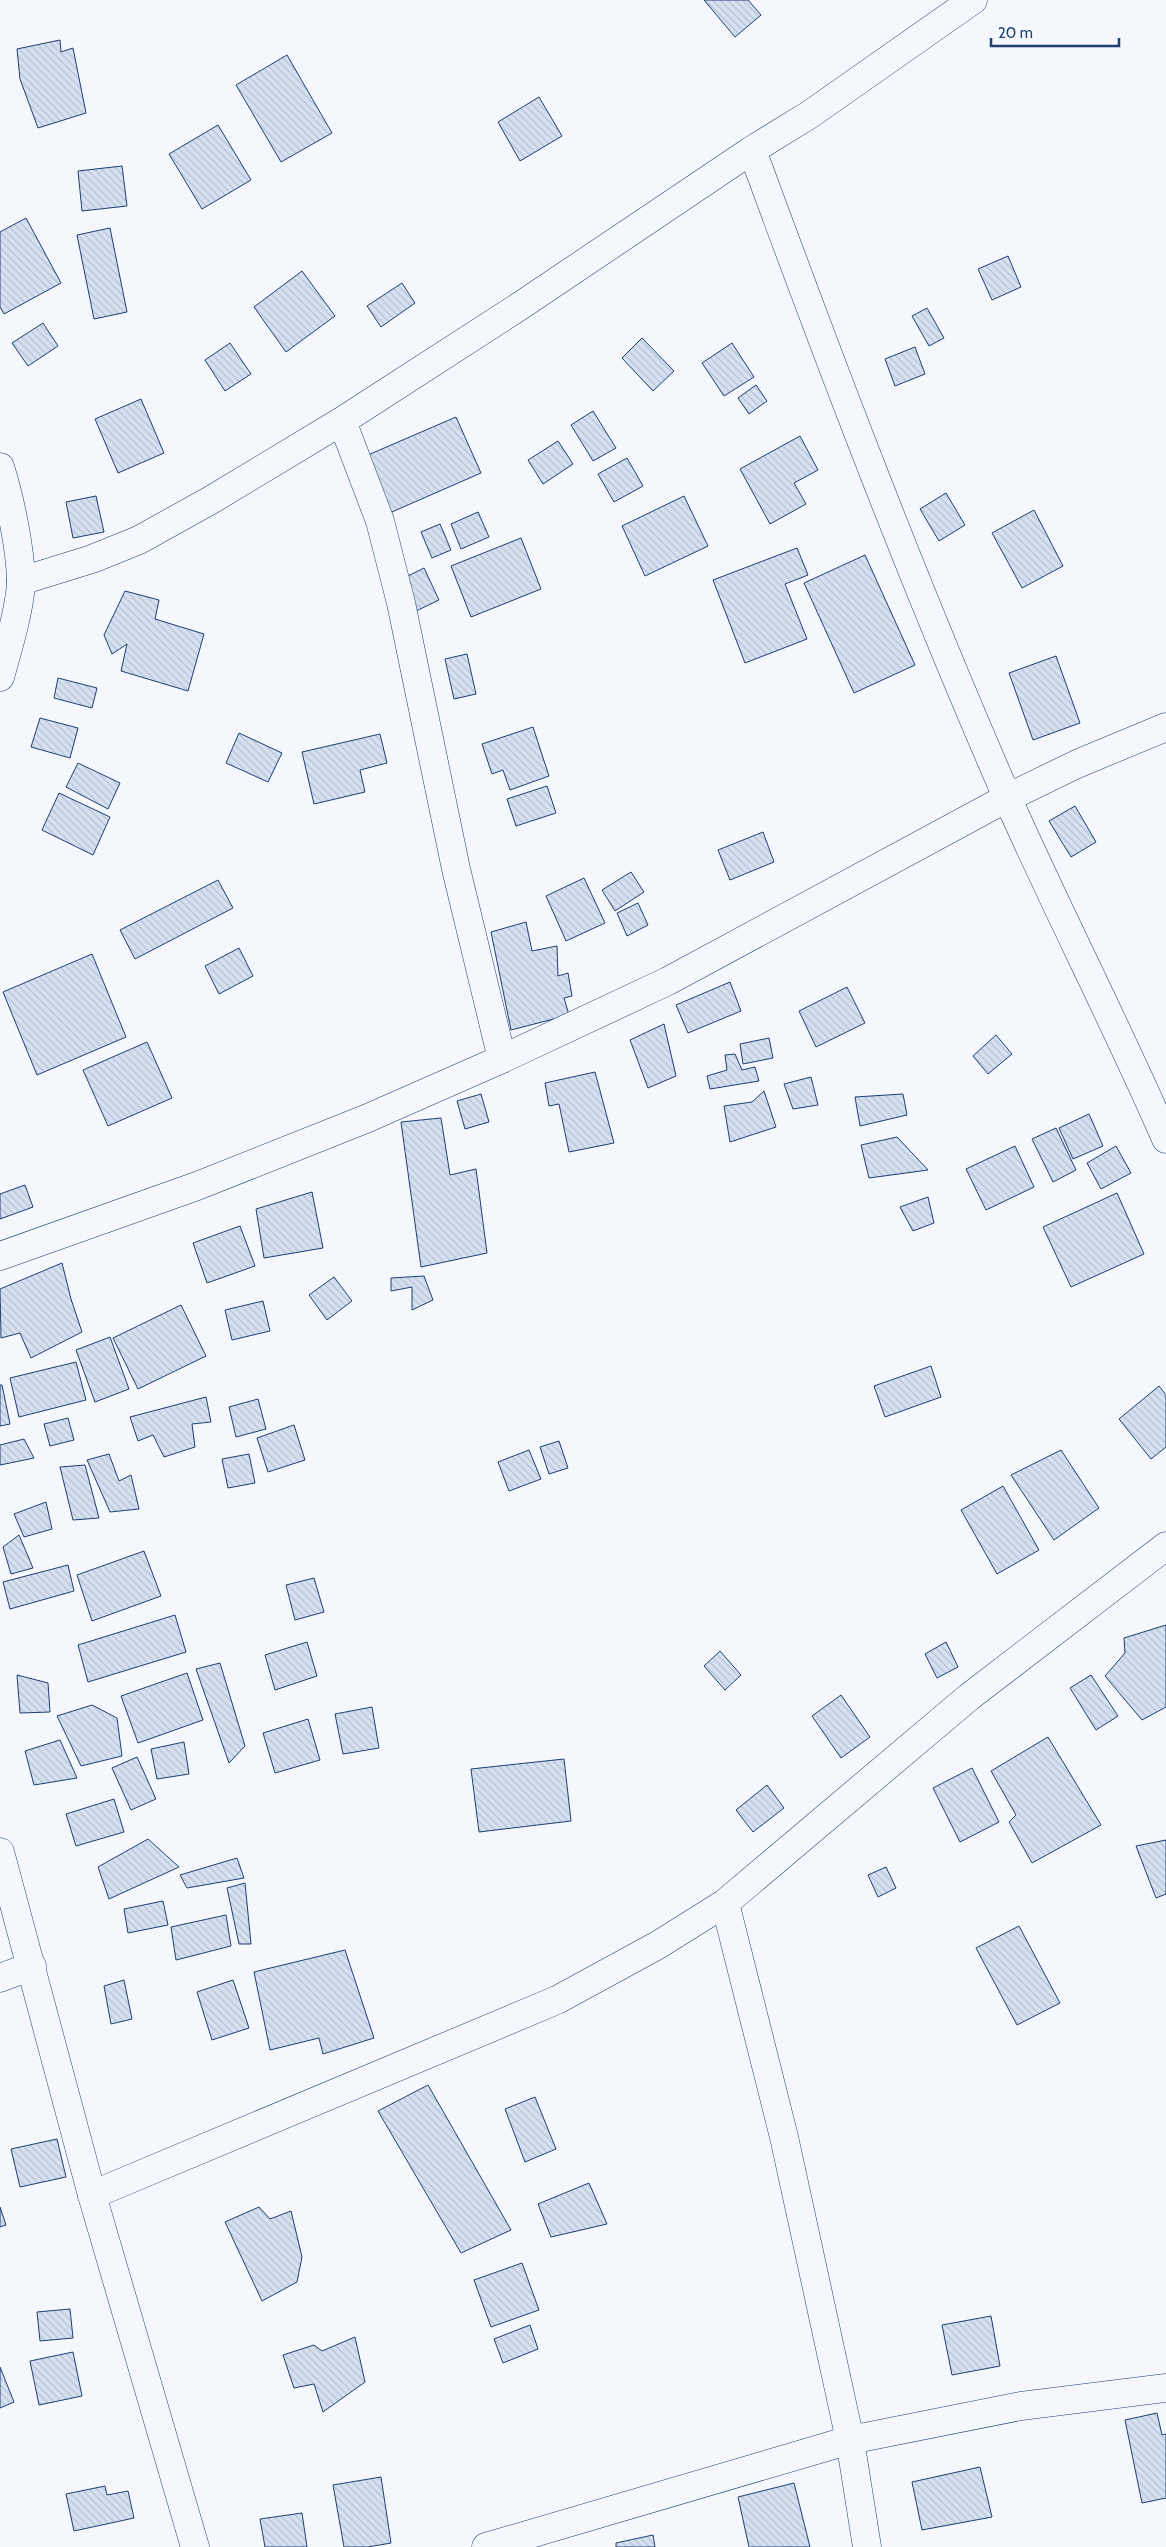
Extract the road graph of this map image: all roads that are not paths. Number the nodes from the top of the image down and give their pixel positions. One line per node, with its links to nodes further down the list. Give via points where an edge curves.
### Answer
1 (973, 0): 2 (street, via 809,115)
2 (752, 150): 3 (street); 8 (street, via 897,536)
3 (342, 421): 5 (street, via 139,540 92,560); 9 (street, via 380,522 456,869)
4 (0, 467): 5 (street, via 8,493)
5 (21, 581): 6 (street)
6 (0, 678)
7 (1166, 727): 8 (street, via 1077,764)
8 (1008, 798): 9 (street, via 668,981); 10 (street)
9 (502, 1059): 11 (street, via 368,1118 206,1182)
10 (1166, 1139)
11 (0, 1256)
12 (1166, 1546): 14 (street, via 969,1698)
13 (0, 1852): 15 (street)
14 (724, 1902): 17 (street, via 658,1945 557,2000); 19 (street, via 784,2137)
15 (32, 1966): 16 (street); 17 (street)
16 (0, 1978)
17 (92, 2194): 20 (street)
18 (1166, 2388): 19 (street, via 1021,2406)
19 (850, 2440): 21 (street); 22 (street)
20 (195, 2547)
21 (486, 2547)
22 (867, 2547)

